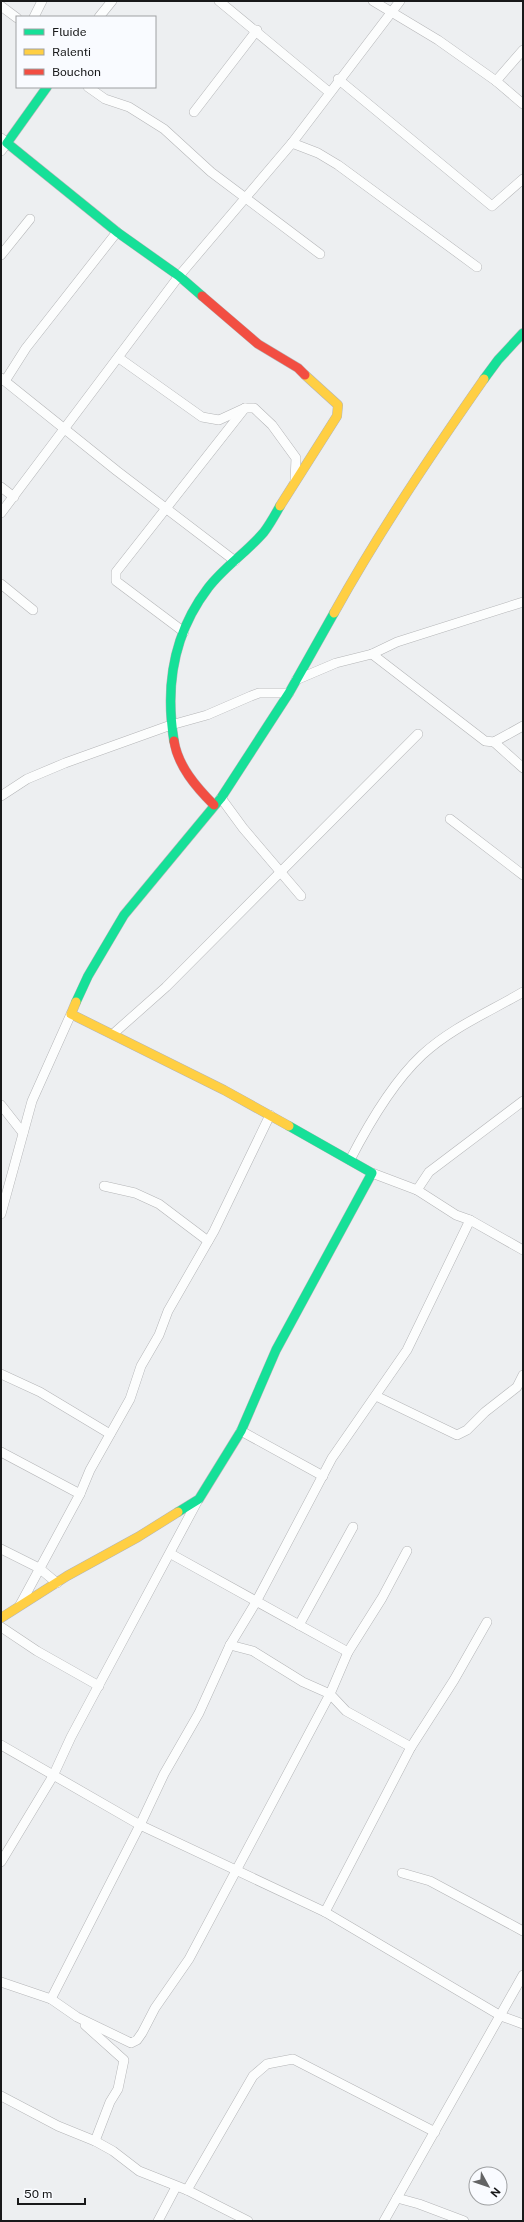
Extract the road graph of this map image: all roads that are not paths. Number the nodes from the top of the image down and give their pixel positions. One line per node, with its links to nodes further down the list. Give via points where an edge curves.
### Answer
1 (42, 1): 8 (street)
2 (112, 1): 9 (street)
3 (220, 1): 11 (street)
4 (373, 1): 7 (street)
5 (400, 1): 7 (street)
6 (1, 6): 10 (street)
7 (391, 13): 13 (street); 14 (street, via 438,40)
8 (34, 16)
9 (100, 16)
10 (16, 17)
11 (257, 30): 17 (street); 19 (street)
12 (523, 50): 14 (street)
13 (338, 79): 17 (street); 23 (street, via 492,206)
14 (496, 81): 18 (street)
15 (46, 88): 20 (street)
16 (89, 88): 24 (street, via 105,99 130,107 164,129 211,172)
17 (329, 92): 21 (street)
18 (523, 104)
19 (194, 112)
20 (4, 140): 22 (street); 26 (street)
21 (292, 143): 24 (street); 29 (street, via 318,153 338,165)
22 (1, 151)
23 (523, 179)
24 (246, 199): 27 (street); 30 (street)
25 (30, 219): 28 (street)
26 (117, 232): 30 (street); 33 (street)
27 (320, 254)
28 (1, 255)
29 (477, 267)
30 (179, 276): 32 (street); 36 (street, via 258,344 298,368 338,405 337,416)
31 (523, 333): 47 (street, via 498,360 449,428 358,569)
32 (118, 358): 34 (street, via 202,416 219,420); 35 (street)
33 (3, 379): 35 (street)
34 (245, 408): 36 (street, via 254,408 272,425 296,458); 39 (street)
35 (65, 429): 38 (street); 39 (street)
36 (295, 482): 41 (street, via 264,532)
37 (1, 486): 38 (street)
38 (14, 497): 40 (street)
39 (166, 509): 41 (street); 45 (street, via 116,572 116,581)
40 (1, 513)
41 (235, 561): 45 (street, via 208,588)
42 (1, 584): 44 (street)
43 (523, 602): 46 (street, via 404,640)
44 (32, 610)
45 (184, 632): 49 (street, via 173,660 170,684)
46 (372, 654): 47 (street, via 336,663); 52 (street, via 485,741)
47 (296, 680): 48 (street)
48 (289, 693): 49 (street, via 259,693 207,715); 55 (street)
49 (171, 725): 54 (street, via 27,779); 56 (street, via 176,756 198,789)
50 (523, 726): 52 (street)
51 (418, 734): 58 (street)
52 (494, 742): 53 (street)
53 (523, 768)
54 (1, 796)
55 (221, 798): 56 (street); 58 (street)
56 (214, 805): 62 (street, via 124,915 88,976)
57 (450, 819): 59 (street)
58 (280, 871): 60 (street); 63 (street, via 166,987)
59 (523, 875)
60 (301, 896)
61 (523, 992): 69 (street, via 449,1034 423,1054 406,1072)
62 (71, 1014): 63 (street); 68 (street, via 32,1101)
63 (113, 1034): 67 (street)
64 (523, 1096): 65 (street)
65 (521, 1103): 72 (street, via 435,1168)
66 (1, 1105): 68 (street)
67 (270, 1115): 69 (street); 75 (street)
68 (23, 1133): 73 (street)
69 (350, 1160): 70 (street)
70 (372, 1173): 72 (street); 80 (street, via 276,1350)
71 (104, 1186): 75 (street, via 135,1193 159,1204)
72 (417, 1190): 74 (street, via 456,1215)
73 (1, 1214)
74 (470, 1220): 76 (street); 79 (street, via 407,1350)
75 (208, 1241): 81 (street, via 171,1304 159,1335 141,1366 130,1399)
76 (523, 1250)
77 (1, 1374): 81 (street, via 40,1392)
78 (523, 1375): 79 (street, via 517,1387 467,1430 457,1435)
79 (376, 1396): 83 (street, via 332,1458)
80 (241, 1431): 83 (street); 85 (street)
81 (110, 1434): 84 (street)
82 (1, 1452): 84 (street)
83 (323, 1476): 92 (street)
84 (80, 1494): 90 (street)
85 (198, 1499): 89 (street); 91 (street, via 138,1537)
86 (353, 1527): 96 (street)
87 (1, 1549): 90 (street)
88 (407, 1551): 99 (street, via 382,1598)
89 (171, 1554): 92 (street); 100 (street)
90 (39, 1568): 91 (street); 93 (street)
91 (57, 1582): 93 (street)
92 (256, 1602): 96 (street); 98 (street)
93 (19, 1606): 94 (street)
94 (1, 1618)
95 (487, 1622): 103 (street)
96 (299, 1625): 99 (street)
97 (1, 1627): 100 (street)
98 (230, 1645): 101 (street, via 253,1651 303,1682); 105 (street)
99 (348, 1652): 101 (street)
100 (99, 1686): 104 (street)
101 (330, 1694): 103 (street, via 346,1711); 107 (street)
102 (1, 1745): 104 (street)
103 (411, 1747): 109 (street)
104 (53, 1776): 105 (street); 106 (street)
105 (140, 1825): 107 (street); 113 (street)
106 (1, 1860)
107 (236, 1871): 109 (street); 115 (street, via 189,1959 155,2008 137,2040 131,2043)
108 (402, 1873): 110 (street, via 430,1881)
109 (325, 1912): 114 (street)
110 (523, 1931)
111 (523, 1975): 114 (street)
112 (1, 1982): 113 (street)
113 (51, 1999): 115 (street)
114 (501, 2016): 116 (street); 118 (street)
115 (77, 2017): 119 (street, via 124,2060 118,2088)
116 (523, 2024)
117 (1, 2096): 119 (street, via 58,2126)
118 (435, 2132): 121 (street, via 293,2059 267,2064 253,2076); 122 (street)
119 (95, 2141): 120 (street, via 139,2171)
120 (176, 2187): 121 (street); 123 (street)
121 (187, 2190): 124 (street)
122 (397, 2198): 125 (street); 126 (street)
123 (158, 2221)
124 (248, 2221)
125 (384, 2221)
126 (464, 2221)

